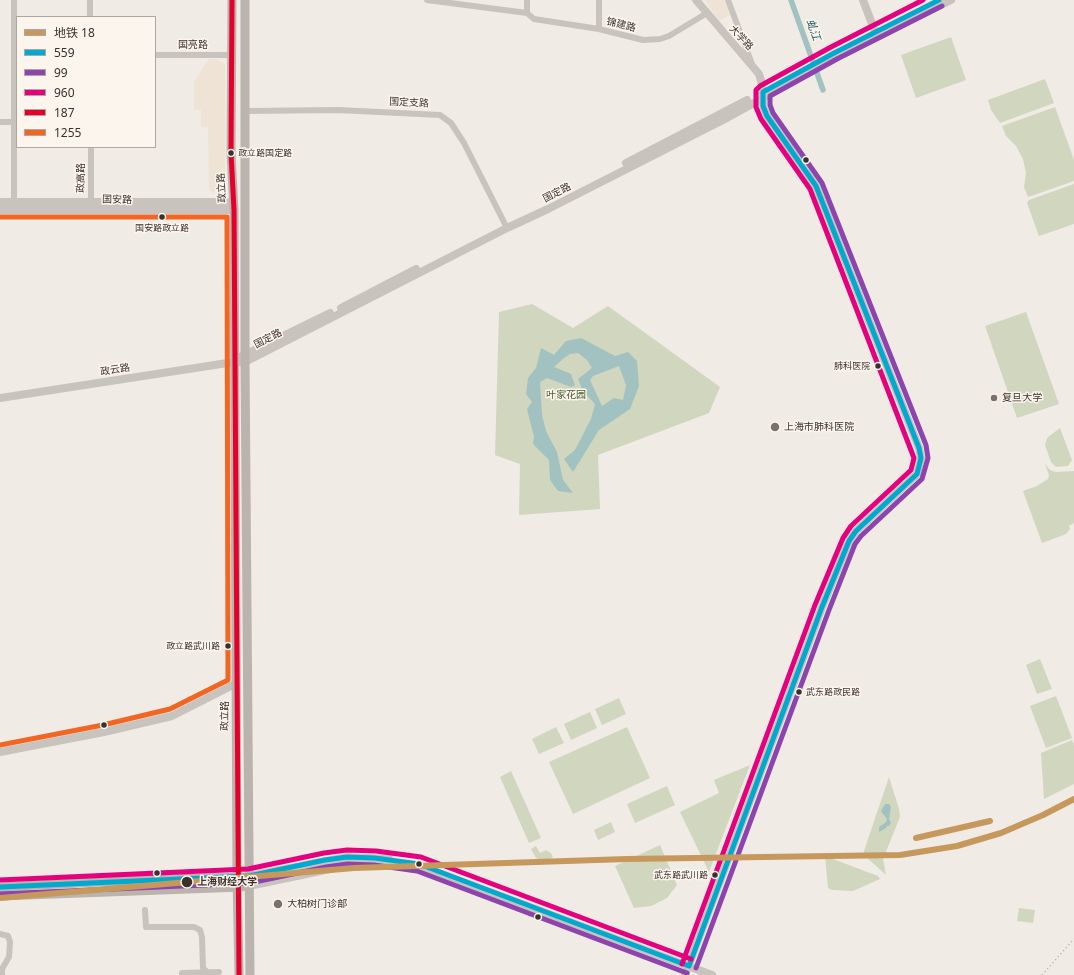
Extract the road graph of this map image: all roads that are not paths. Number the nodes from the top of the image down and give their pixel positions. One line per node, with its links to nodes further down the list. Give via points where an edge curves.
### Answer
1 (14, 0): 24 (street)
2 (90, 0): 15 (street)
3 (232, 0): 19 (main road, 政立路)
4 (245, 0): 22 (main road)
5 (427, 0): 13 (street, 锦建路)
6 (527, 0): 13 (street)
7 (599, 0): 16 (street)
8 (696, 0): 14 (street, 大学路)
9 (728, 0): 20 (street)
10 (863, 0): 17 (street)
11 (939, 0): 17 (street, 国定路)
12 (951, 0): 17 (street, 国定路)
13 (527, 13): 16 (street, 锦建路, via 534,19)
14 (707, 14): 16 (street, 锦建路, via 670,36 660,39 643,40); 20 (street, 大学路)
15 (90, 16)
16 (600, 30)
17 (876, 35): 21 (street, 国定路)
18 (156, 55): 19 (street, 国亮路)
19 (231, 55): 29 (main road, 政立路)
20 (753, 65): 21 (street, 大学路, via 761,78)
21 (763, 95): 31 (street, 国定路, via 548,209); 46 (street, 大学路, via 763,106 767,116 816,186 921,458 917,474 856,531 849,541 822,607)
22 (246, 111): 31 (street, 国定支路, via 338,110 440,115 451,122 464,143); 32 (main road)
23 (0, 122): 24 (street)
24 (15, 122): 27 (street)
25 (91, 148): 28 (street, 政高路)
26 (0, 202): 27 (street, 国安路)
27 (14, 206): 28 (street, 国安路); 30 (street, 国安路)
28 (91, 206): 29 (street, 国安路)
29 (234, 206): 33 (main road, 政立路)
30 (0, 210)
31 (506, 226): 32 (street, 国定路)
32 (245, 358): 33 (street, 国定路); 38 (main road)
33 (234, 362): 34 (street, 政云路); 35 (main road, 政立路)
34 (0, 398)
35 (235, 684): 36 (street, via 172,716); 39 (main road, 政立路)
36 (0, 752)
37 (436, 872): 38 (street, via 419,864 347,857); 40 (street, via 384,864 354,864); 46 (street)
38 (249, 876): 39 (main road); 40 (main road)
39 (237, 877): 41 (main road, via 157,878); 42 (main road, 政立路)
40 (250, 886): 42 (main road); 52 (main road)
41 (0, 887)
42 (237, 887): 43 (main road); 51 (main road, 政立路)
43 (0, 896)
44 (145, 910): 48 (street, via 146,927 194,927 200,930 203,968)
45 (0, 934): 49 (street, via 8,936 10,942 9,957)
46 (689, 966): 53 (street); 54 (street)
47 (219, 972): 48 (street)
48 (206, 974): 50 (street)
49 (2, 975)
50 (182, 975)
51 (239, 975)
52 (250, 975)
53 (685, 975)
54 (712, 975)

